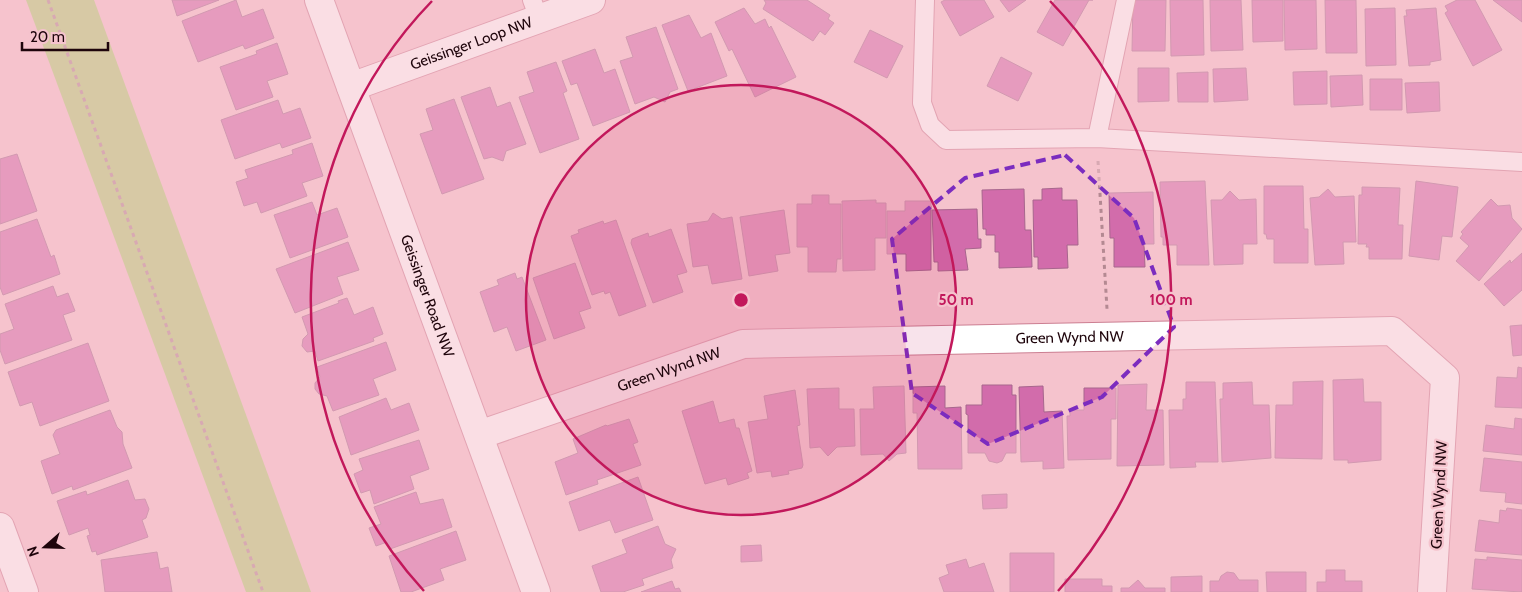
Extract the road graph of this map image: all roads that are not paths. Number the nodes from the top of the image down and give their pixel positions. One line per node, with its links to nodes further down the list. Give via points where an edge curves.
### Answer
1 (319, 0): 6 (street, Geissinger Road NW)
2 (591, 0): 5 (street, Geissinger Loop NW)
3 (925, 0): 7 (lane, via 922,103 930,125 946,140)
4 (1126, 0): 7 (lane)
5 (536, 10): 6 (street, Geissinger Loop NW)
6 (351, 87): 9 (street, Geissinger Road NW)
7 (1097, 138): 8 (lane)
8 (1522, 162)
9 (479, 435): 12 (street, Geissinger Road NW); 13 (street, Green Wynd NW, via 743,344 1392,331 1445,378)
10 (0, 527): 11 (street)
11 (24, 592)
12 (536, 592)
13 (1432, 592)

